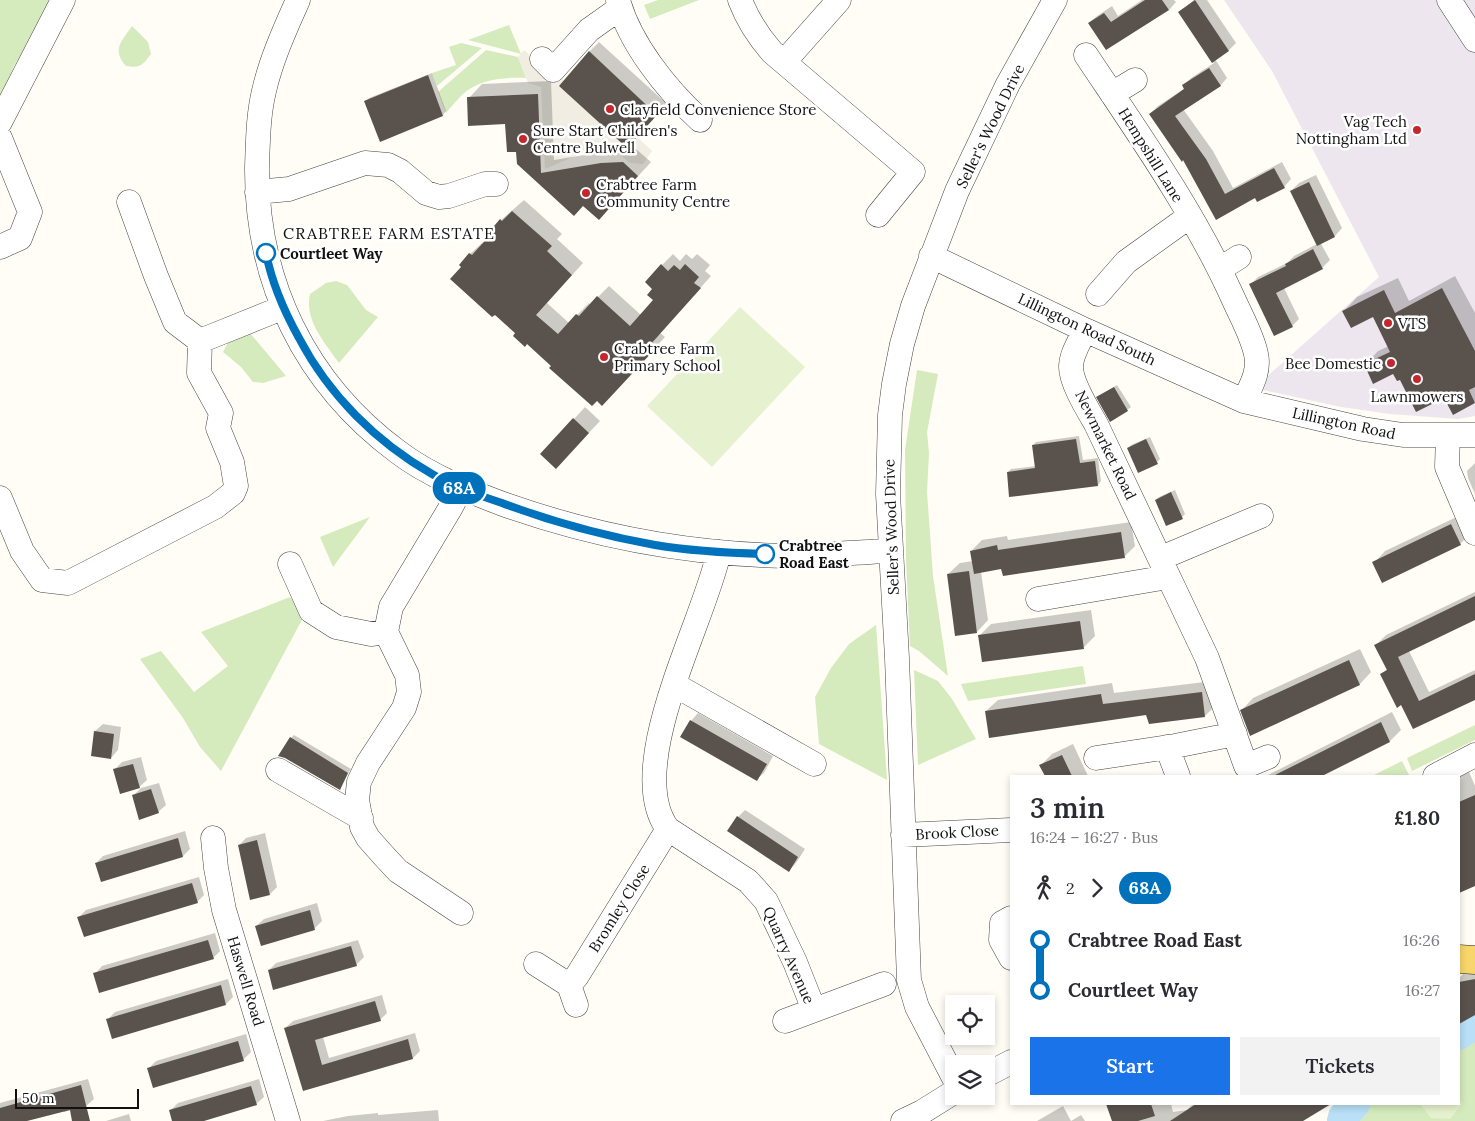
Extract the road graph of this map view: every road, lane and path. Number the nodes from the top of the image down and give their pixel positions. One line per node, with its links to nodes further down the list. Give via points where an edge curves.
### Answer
1 (63, 0): 15 (street)
2 (297, 0): 18 (street, via 264,90 258,126)
3 (740, 0): 11 (street, via 755,32)
4 (839, 0): 11 (street)
5 (1055, 0): 23 (street, Seller's Wood Drive, via 1008,84 972,158)
6 (1449, 0): 8 (street)
7 (619, 4): 10 (street, via 589,30 553,70); 14 (street, via 638,44 658,74)
8 (1475, 40)
9 (1086, 55): 13 (street, Hempshill Lane)
10 (542, 59)
11 (784, 62): 20 (street, via 913,172)
12 (1135, 80): 13 (street, Hempshill Lane)
13 (1112, 94): 21 (street, Hempshill Lane)
14 (700, 120)
15 (0, 122)
16 (0, 138): 22 (street, via 30,212 20,238)
17 (496, 184): 18 (street, via 439,197 426,193 388,165 365,163 289,189)
18 (257, 192): 25 (street, via 268,263)
19 (129, 202): 27 (street, via 175,322)
20 (878, 215)
21 (1190, 216): 24 (street, Hempshill Lane, via 1126,262); 28 (street, Hempshill Lane, via 1230,263 1245,325 1256,354 1257,372)
22 (0, 246)
23 (931, 256): 26 (street, Lillington Road South); 35 (street, Seller's Wood Drive, via 902,344 894,384 888,494)
24 (1098, 294)
25 (282, 308): 27 (street); 31 (street, via 329,385 364,424 399,453)
26 (1085, 330): 28 (street, Lillington Road South); 38 (street, Newmarket Road, via 1071,367 1080,395)
27 (200, 341): 32 (street, via 199,373 221,413 218,428 232,462 236,486 223,501 68,583 42,580 22,551)
28 (1244, 401): 29 (street, Lillington Road, via 1362,429 1403,435)
29 (1448, 435): 30 (street, Lillington Road); 34 (street, via 1447,467)
30 (1475, 435)
31 (461, 488): 36 (street, via 534,515 585,528 655,544); 40 (street, via 392,607)
32 (0, 498)
33 (1261, 516): 38 (street)
34 (1475, 532)
35 (890, 550): 36 (street, via 795,556); 54 (street, Seller's Wood Drive)
36 (719, 552): 41 (street)
37 (290, 564): 40 (street, via 311,611 336,628 370,634)
38 (1164, 567): 39 (street); 42 (street, Newmarket Road, via 1207,658)
39 (1038, 599)
40 (386, 632): 51 (street, via 407,675 409,692 404,708 359,782)
41 (674, 685): 47 (street); 52 (street, via 664,714 654,767 657,804)
42 (1235, 734): 43 (street); 45 (street, Newmarket Road, via 1246,766)
43 (1167, 747): 46 (street); 49 (street)
44 (1475, 755): 50 (street)
45 (1268, 757)
46 (1096, 758)
47 (814, 764)
48 (278, 770): 51 (street)
49 (1178, 775)
50 (1437, 775)
51 (360, 818): 56 (street, via 368,838 398,871)
52 (668, 829): 63 (street, Bromley Close, via 577,976 573,995); 65 (street, Quarry Avenue, via 748,881 766,901)
53 (1010, 830): 54 (street, Brook Close)
54 (903, 835): 67 (street, Seller's Wood Drive, via 909,980 917,1008)
55 (213, 838): 71 (street, Haswell Road, via 224,910)
56 (461, 913)
57 (1010, 919): 59 (street, via 1002,923 1000,940)
58 (1475, 947): 60 (street)
59 (1010, 956)
60 (1460, 957)
61 (1460, 958): 62 (main road)
62 (1475, 960)
63 (536, 964)
64 (884, 984): 65 (street, Quarry Avenue)
65 (814, 1010): 66 (street, Quarry Avenue)
66 (785, 1021)
67 (945, 1061)
68 (1010, 1063): 69 (street)
69 (995, 1070)
70 (945, 1098): 72 (street)
71 (288, 1121)
72 (904, 1121)

